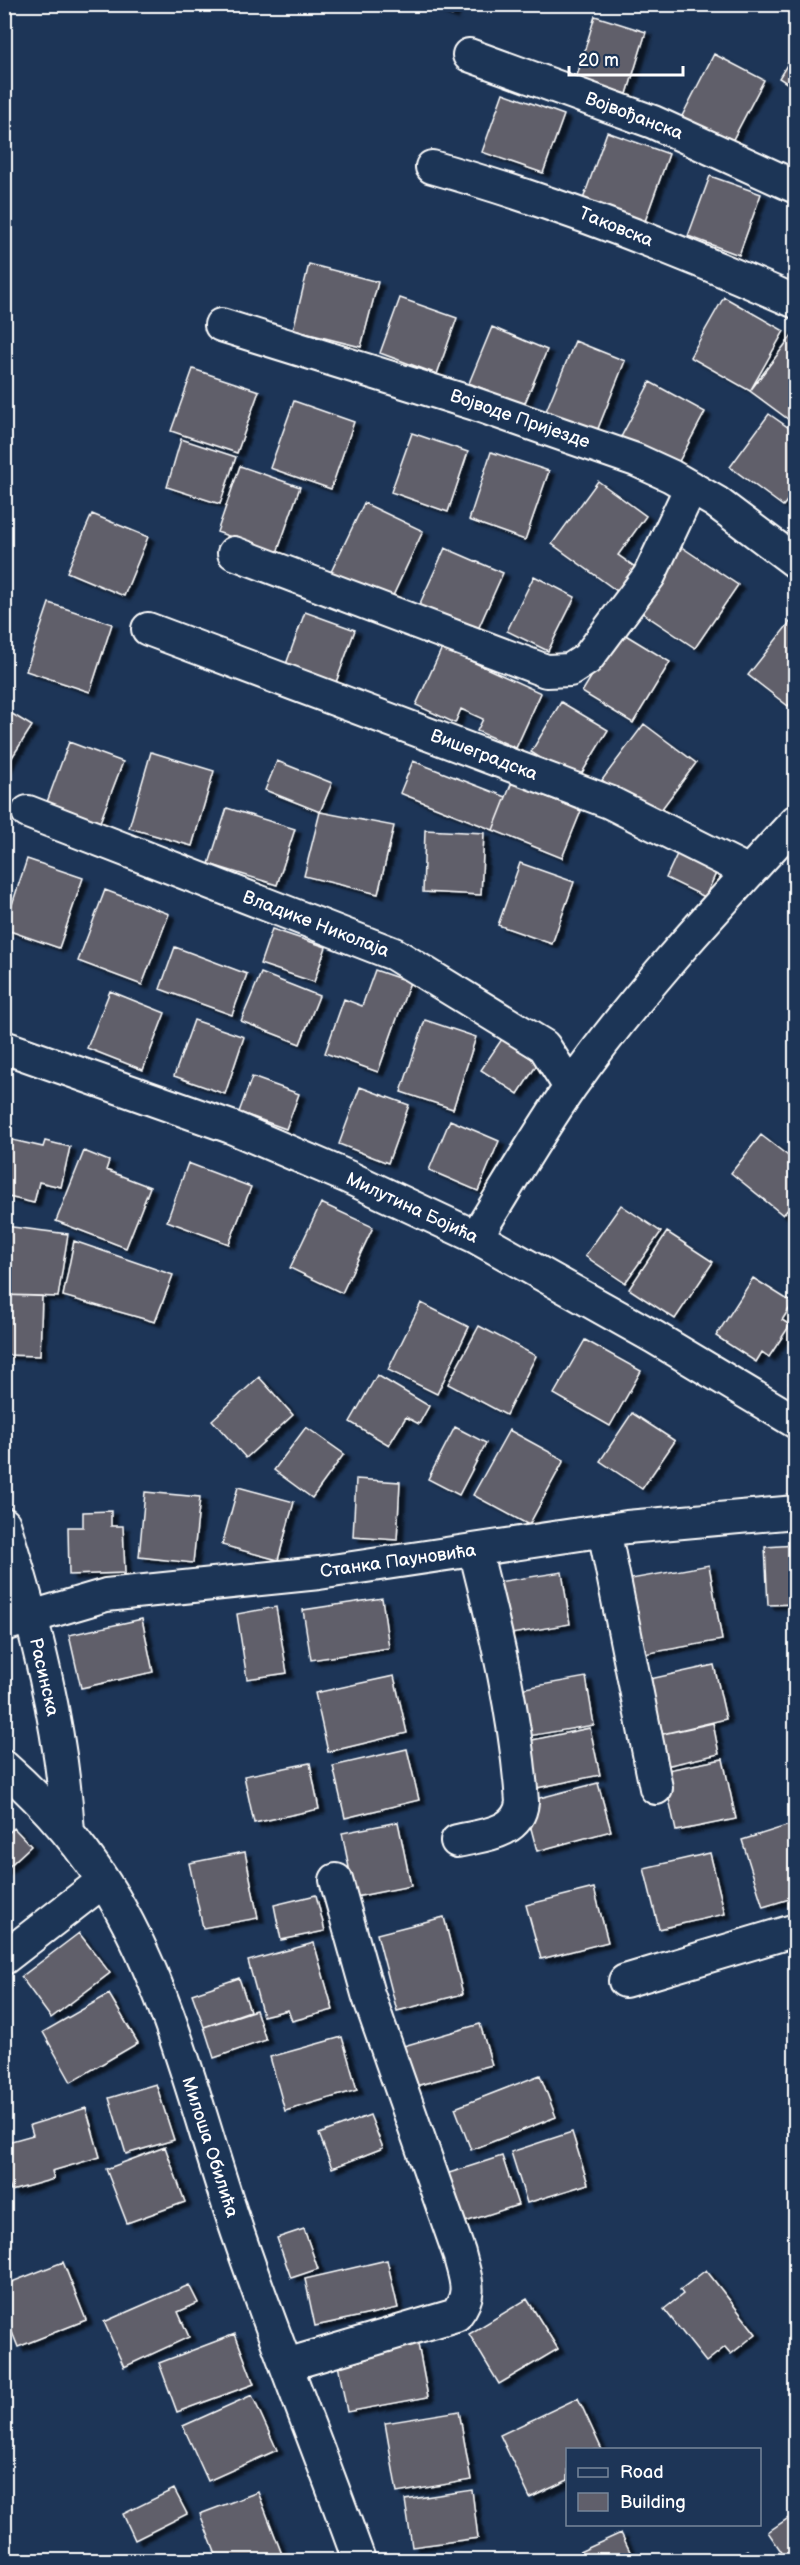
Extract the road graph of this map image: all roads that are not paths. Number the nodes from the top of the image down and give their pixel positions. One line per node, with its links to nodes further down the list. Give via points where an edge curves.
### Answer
1 (469, 55): 3 (street, Војвођанска, via 653,122)
2 (432, 167): 4 (street, Таковска, via 580,212)
3 (795, 187)
4 (795, 302)
5 (221, 326): 6 (street, Војводе Пријезде, via 367,369 602,447)
6 (691, 487): 7 (street, via 649,576 586,659 570,670 546,671); 8 (street, Војводе Пријезде)
7 (234, 554)
8 (795, 562)
9 (148, 629): 12 (street, Вишеградска, via 609,802)
10 (28, 812): 14 (street, Владике Николаја, via 394,954 544,1046)
11 (795, 821): 12 (street)
12 (749, 872): 14 (street, via 663,968)
13 (4, 1047): 15 (street, Милутина Бојића, via 231,1127)
14 (570, 1087): 15 (street)
15 (476, 1238): 16 (street, Милутина Бојића, via 654,1337)
16 (795, 1422)
17 (795, 1512): 19 (street, Станка Пауновића)
18 (4, 1524): 21 (street, Расинска)
19 (604, 1530): 20 (street, Станка Пауновића); 23 (street)
20 (475, 1550): 21 (street, Станка Пауновића, via 318,1573 106,1595); 25 (street, via 511,1714 522,1802 513,1824 502,1831)
21 (18, 1621): 24 (street, Расинска, via 49,1688 66,1788)
22 (4, 1767): 24 (street, Милоша Обилића)
23 (657, 1788)
24 (69, 1832): 27 (street, Милоша Обилића)
25 (457, 1841)
26 (336, 1880): 31 (street, via 368,1994 459,2253 468,2291 456,2315)
27 (102, 1881): 29 (street); 31 (street, Милоша Обилића, via 129,1926 169,2024)
28 (795, 1930): 30 (street)
29 (4, 1958)
30 (626, 1981)
31 (286, 2365): 32 (street, Милоша Обилића)
32 (359, 2560)

